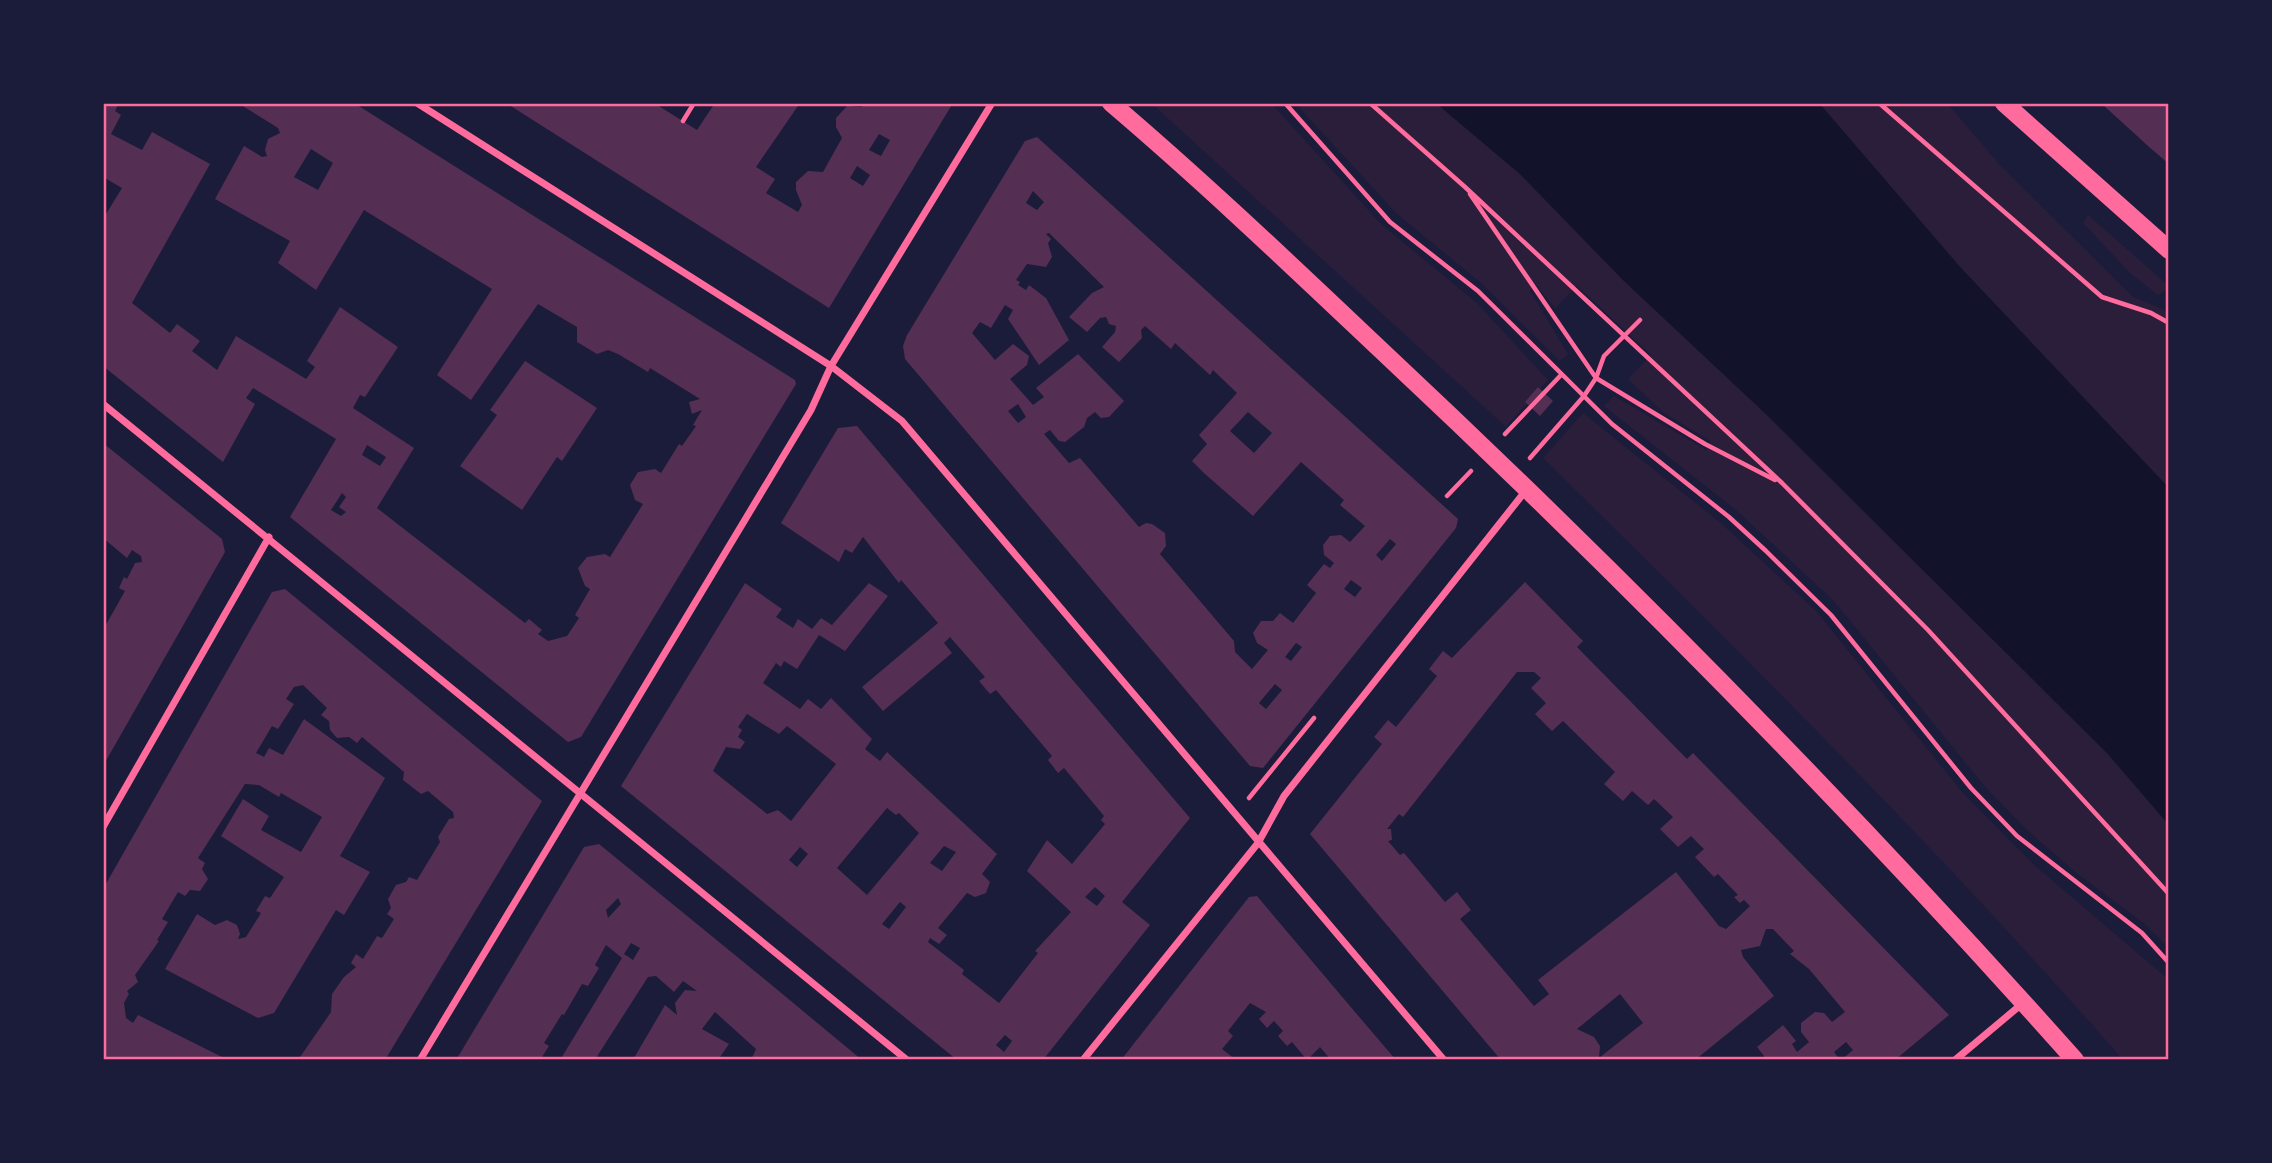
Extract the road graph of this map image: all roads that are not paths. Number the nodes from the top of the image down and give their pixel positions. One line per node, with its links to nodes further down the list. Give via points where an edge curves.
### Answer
1 (417, 103): 6 (street)
2 (992, 103): 6 (street)
3 (1111, 103): 8 (main road)
4 (2004, 103): 5 (main road)
5 (2169, 250)
6 (831, 366): 10 (street, via 811,410); 12 (street, via 902,422)
7 (103, 404): 9 (street)
8 (1528, 488): 12 (street, via 1284,796); 13 (main road, via 1739,702)
9 (269, 537): 10 (street); 11 (street)
10 (580, 791): 14 (street); 15 (street)
11 (103, 827)
12 (1258, 843): 16 (street); 17 (street)
13 (2024, 1003): 18 (street); 19 (main road)
14 (419, 1060)
15 (908, 1060)
16 (1083, 1060)
17 (1444, 1060)
18 (1955, 1060)
19 (2075, 1060)

